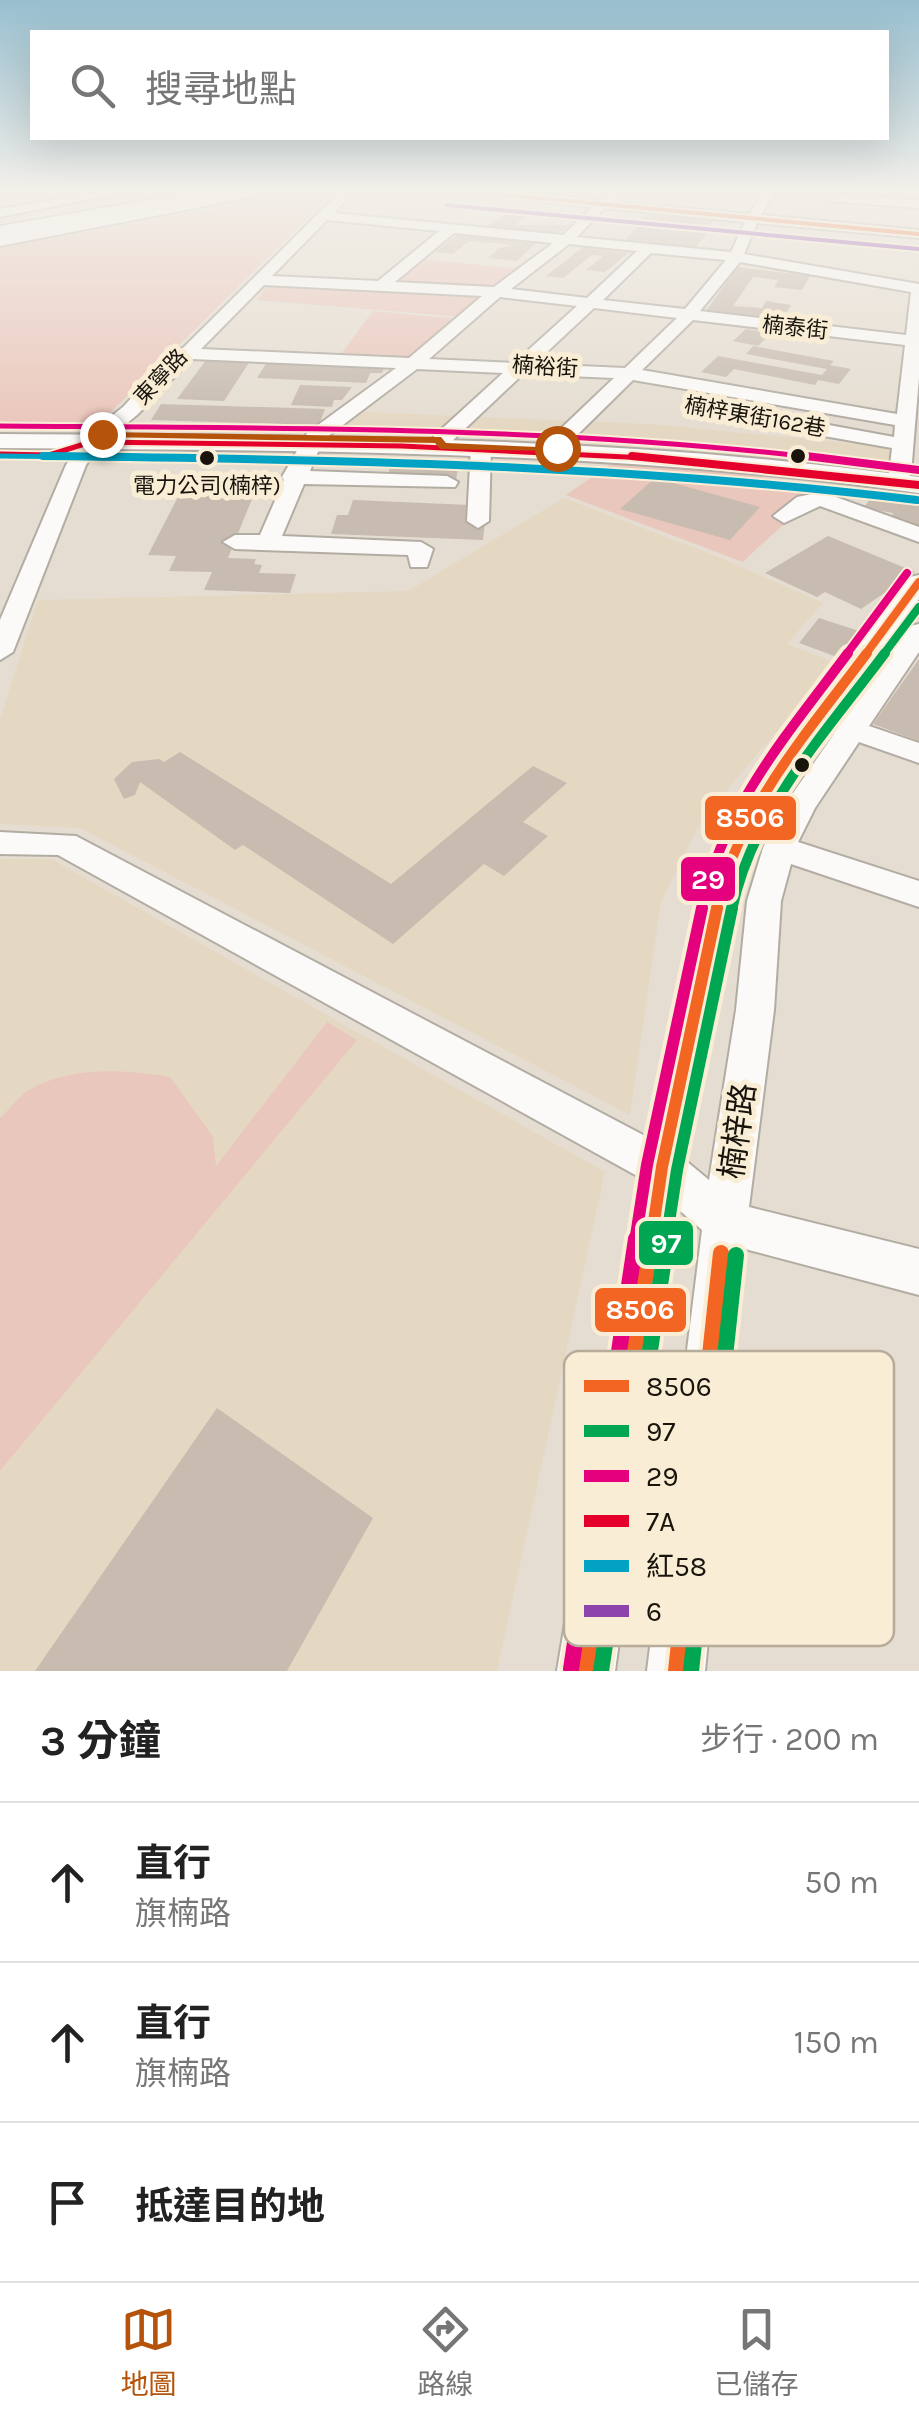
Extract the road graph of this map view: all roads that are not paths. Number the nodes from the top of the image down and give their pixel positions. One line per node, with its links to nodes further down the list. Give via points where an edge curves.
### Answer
1 (269, 268): 7 (street, 東寧路)
2 (403, 268): 8 (street)
3 (528, 268): 10 (street)
4 (628, 268): 11 (street)
5 (727, 268): 12 (street)
6 (801, 268): 9 (street)
7 (258, 280): 8 (street, 楠泰街); 14 (street, 東寧路)
8 (382, 286): 10 (street, 楠泰街)
9 (919, 288): 13 (street)
10 (496, 292): 11 (street, 楠泰街); 15 (street)
11 (591, 305): 12 (street, 楠泰街); 16 (street)
12 (688, 316): 13 (street, 楠泰街); 17 (street)
13 (913, 340): 20 (street)
14 (183, 353): 15 (street, 楠裕街); 23 (street, 東寧路)
15 (415, 362): 16 (street, 楠裕街); 25 (street)
16 (521, 365): 17 (street, 楠裕街); 26 (street)
17 (626, 373): 18 (street); 20 (street, 楠裕街)
18 (608, 390): 19 (street, 楠梓東街162巷); 28 (street)
19 (706, 408)
20 (903, 421): 27 (street)
21 (804, 426): 27 (street, 楠梓東街162巷)
22 (0, 433): 23 (main road)
23 (97, 438): 24 (main road); 25 (main road); 30 (main road, via 49,454); 41 (street, 東寧路, via 76,465)
24 (0, 441)
25 (311, 441): 26 (main road); 31 (street)
26 (440, 443): 28 (main road); 29 (main road)
27 (902, 444): 32 (street)
28 (558, 445): 29 (main road); 32 (main road)
29 (481, 447): 35 (street)
30 (0, 454)
31 (293, 478): 33 (street); 38 (street)
32 (913, 479)
33 (447, 482)
34 (784, 516): 36 (street, via 822,499)
35 (478, 521)
36 (919, 535)
37 (234, 542): 38 (street)
38 (268, 542): 39 (street, via 421,549)
39 (418, 562)
40 (916, 603): 42 (street, 楠梓路)
41 (0, 652)
42 (837, 725): 43 (street); 45 (street, 楠梓路); 47 (street, 楠梓路, via 760,796 723,879)
43 (919, 753)
44 (0, 843): 47 (street, via 64,844)
45 (779, 848): 46 (street); 48 (street, 楠梓路, via 764,902)
46 (919, 894)
47 (662, 1167): 48 (street); 50 (street, 楠梓路)
48 (725, 1222): 49 (street); 51 (street, 楠梓路)
49 (919, 1272)
50 (634, 1351)
51 (711, 1351)
52 (590, 1646): 54 (street, 楠梓路)
53 (679, 1646): 55 (street, 楠梓路)
54 (586, 1671)
55 (676, 1671)

